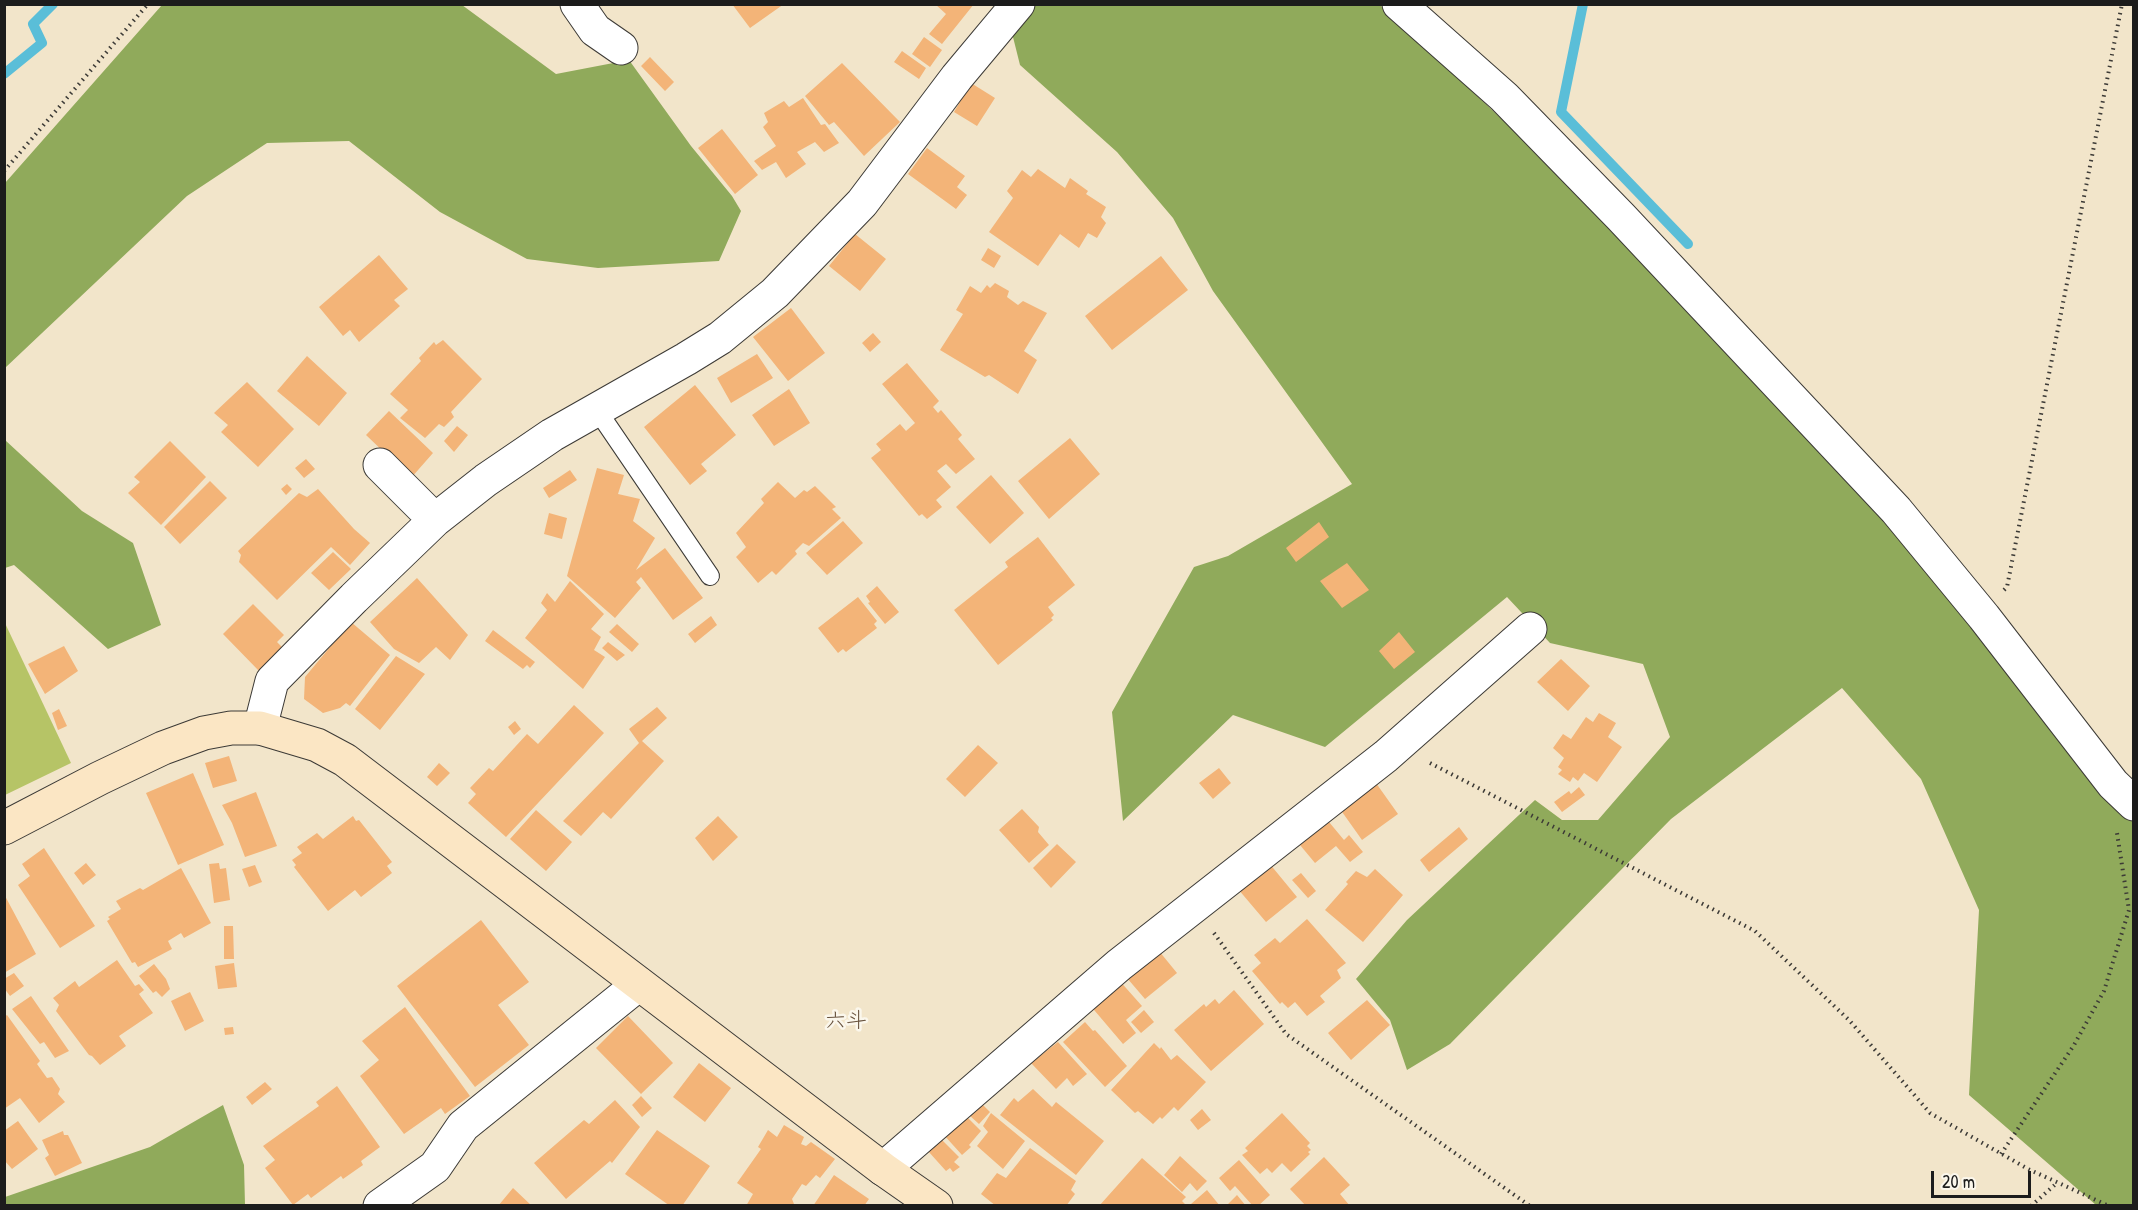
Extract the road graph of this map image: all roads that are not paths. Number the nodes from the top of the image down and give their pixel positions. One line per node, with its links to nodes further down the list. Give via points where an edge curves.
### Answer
1 (577, 4): 4 (street, via 595,30)
2 (1018, 4): 5 (street, via 862,203 775,293 720,338)
3 (1399, 4): 11 (street, via 1504,97 1896,510)
4 (621, 48)
5 (597, 410): 7 (street, via 552,435); 8 (lane)
6 (380, 465): 7 (street)
7 (435, 520): 10 (street, via 272,681)
8 (710, 576)
9 (1530, 629): 14 (street, via 1386,756 1119,965)
10 (260, 728): 12 (street, via 231,728 189,737); 13 (street, via 303,739 345,760)
11 (2123, 794)
12 (4, 828)
13 (639, 984): 14 (street); 15 (street, via 463,1126 435,1167)
14 (883, 1169): 16 (street)
15 (380, 1206)
16 (936, 1206)

